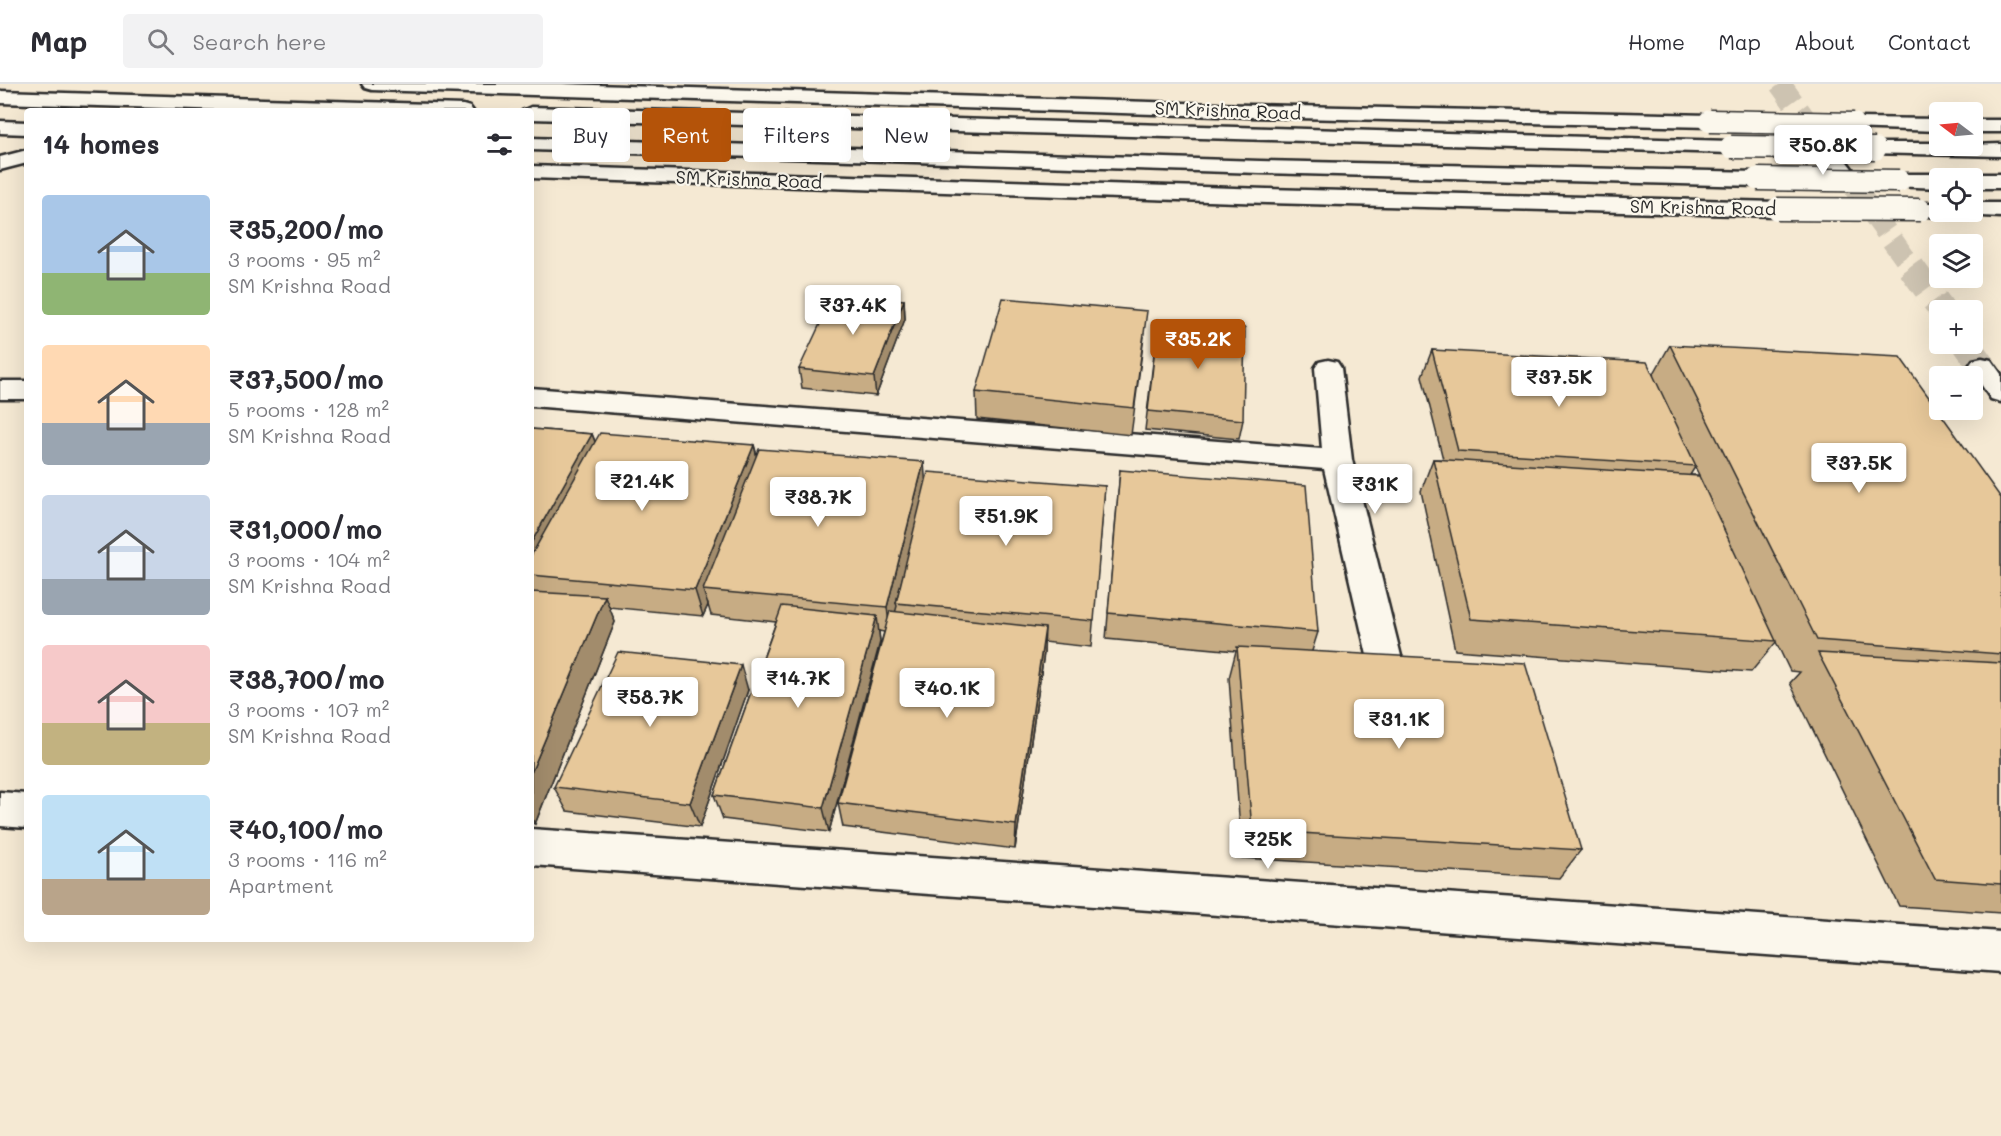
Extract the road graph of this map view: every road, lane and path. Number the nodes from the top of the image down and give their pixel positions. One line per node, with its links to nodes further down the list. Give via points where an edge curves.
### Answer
1 (372, 84): 5 (main road, SM Krishna Road, bridge, via 1250,111)
2 (0, 97): 3 (main road)
3 (364, 108)
4 (534, 113): 11 (main road, SM Krishna Road, bridge)
5 (1929, 125)
6 (1983, 126): 7 (main road)
7 (2001, 126)
8 (0, 127): 9 (main road)
9 (24, 128)
10 (534, 144): 16 (main road, SM Krishna Road, bridge)
11 (1827, 149): 12 (main road, SM Krishna Road, bridge); 16 (main road)
12 (2001, 150)
13 (24, 157): 14 (main road)
14 (0, 164)
15 (534, 172): 20 (main road, SM Krishna Road, bridge, via 1255,196)
16 (1850, 181): 17 (main road, SM Krishna Road, bridge)
17 (1929, 181)
18 (1983, 181): 19 (main road)
19 (2001, 181)
20 (1929, 210)
21 (1983, 210): 22 (main road)
22 (2001, 210)
23 (1983, 367): 27 (main road)
24 (1328, 368): 29 (main road)
25 (0, 390): 26 (main road)
26 (24, 390)
27 (2001, 393)
28 (534, 397): 29 (main road)
29 (1337, 460): 30 (main road)
30 (1387, 668)
31 (0, 809): 32 (main road)
32 (24, 811)
33 (534, 847): 34 (main road)
34 (2001, 952)

